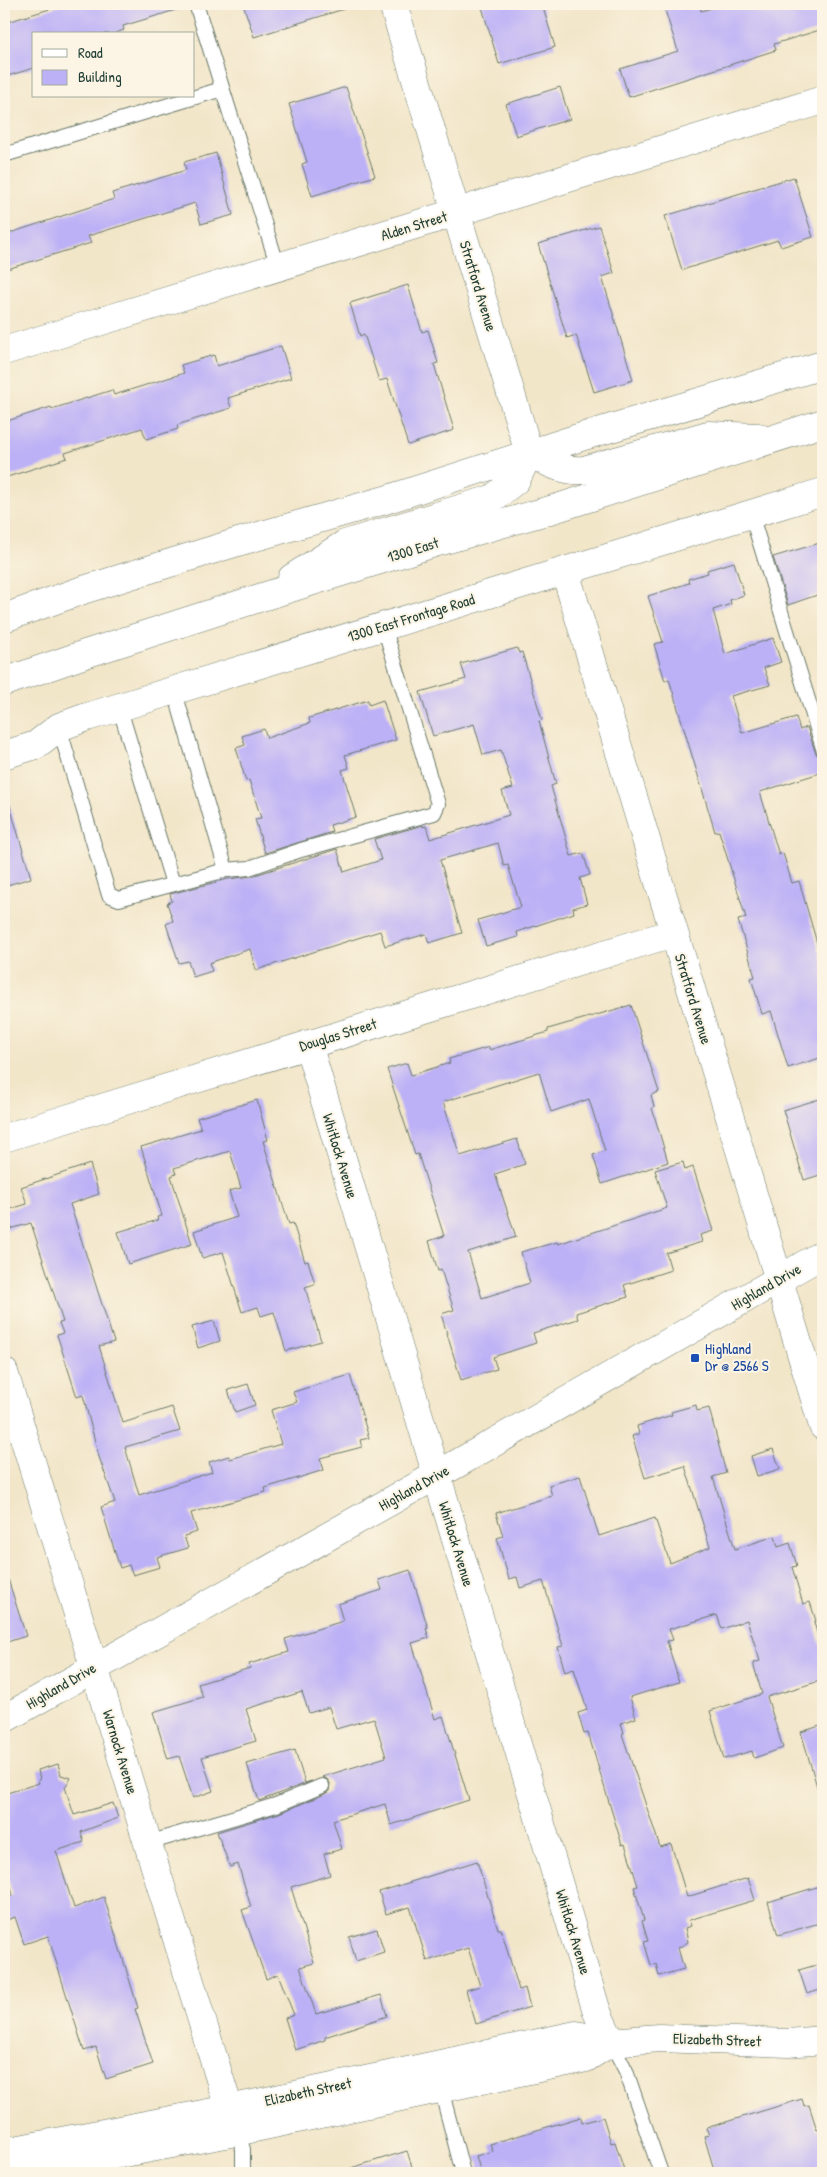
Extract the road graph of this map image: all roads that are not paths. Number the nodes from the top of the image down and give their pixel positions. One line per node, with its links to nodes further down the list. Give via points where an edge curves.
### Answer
1 (196, 4): 3 (lane)
2 (393, 4): 8 (street, Stratford Avenue)
3 (222, 90): 5 (lane); 9 (lane)
4 (195, 98): 7 (lane)
5 (195, 98)
6 (823, 100): 8 (street, Alden Street)
7 (4, 154)
8 (456, 213): 9 (street, Alden Street); 14 (street, Stratford Avenue)
9 (278, 268): 10 (street, Alden Street)
10 (4, 351)
11 (823, 365): 14 (street)
12 (823, 423): 13 (street, 1300 East)
13 (777, 437): 14 (street, via 708,434 573,471); 18 (street, 1300 East, via 557,508)
14 (529, 453): 18 (street, via 516,480 492,498 345,544); 19 (street, via 385,500 110,581)
15 (823, 492): 16 (street, 1300 East Frontage Road)
16 (751, 514): 17 (street, 1300 East Frontage Road); 25 (lane)
17 (565, 571): 20 (street, 1300 East Frontage Road); 29 (street, Stratford Avenue)
18 (259, 598): 21 (street, 1300 East)
19 (4, 618)
20 (384, 627): 22 (street, 1300 East Frontage Road); 27 (lane, via 438,804 434,813 249,868)
21 (4, 682)
22 (174, 689): 23 (street, 1300 East Frontage Road); 27 (lane)
23 (119, 706): 24 (street, 1300 East Frontage Road); 28 (lane)
24 (59, 727): 26 (street, 1300 East Frontage Road, via 36,745); 28 (lane, via 109,895 118,899)
25 (823, 748)
26 (4, 755)
27 (226, 870): 28 (lane)
28 (173, 884)
29 (673, 933): 30 (street, Douglas Street); 33 (street, Stratford Avenue)
30 (308, 1044): 31 (street, Douglas Street); 36 (street, Whitlock Avenue)
31 (4, 1138)
32 (823, 1254): 33 (street, Highland Drive)
33 (778, 1279): 35 (street, Stratford Avenue); 36 (street, Highland Drive)
34 (4, 1372): 37 (street, Warnock Avenue)
35 (823, 1426)
36 (436, 1476): 37 (street, Highland Drive); 42 (street, Whitlock Avenue, via 597,2012)
37 (94, 1667): 38 (street, Highland Drive); 40 (street, Warnock Avenue)
38 (4, 1719)
39 (322, 1786): 40 (lane, via 276,1805)
40 (148, 1843): 44 (street, Warnock Avenue)
41 (823, 2040): 42 (street, Elizabeth Street, via 788,2043 667,2038)
42 (611, 2042): 43 (street, Elizabeth Street, via 586,2058); 49 (lane, via 626,2071)
43 (438, 2076): 44 (street, Elizabeth Street); 48 (lane)
44 (232, 2121): 45 (street, Elizabeth Street); 46 (street, Elizabeth Street); 47 (lane, via 243,2149)
45 (4, 2152)
46 (18, 2173)
47 (244, 2173)
48 (463, 2173)
49 (661, 2173)

